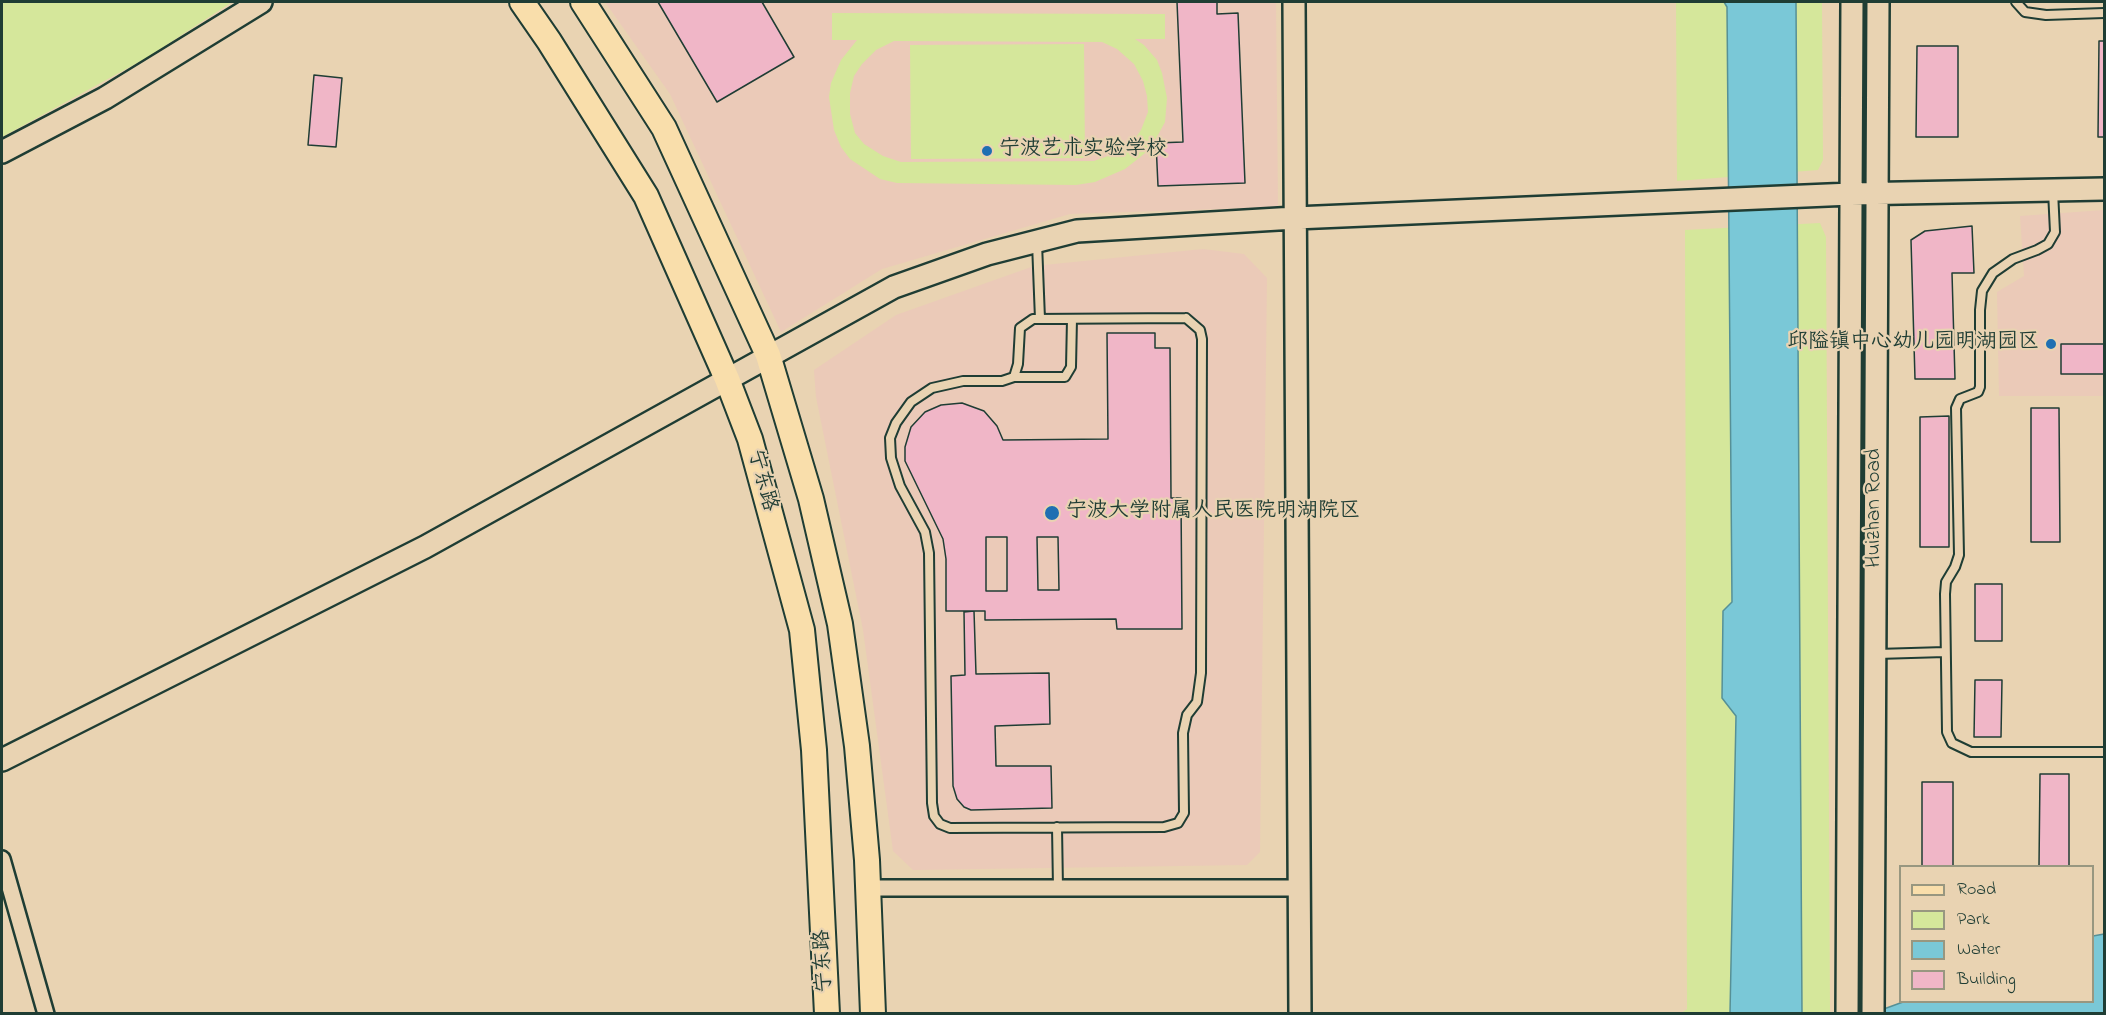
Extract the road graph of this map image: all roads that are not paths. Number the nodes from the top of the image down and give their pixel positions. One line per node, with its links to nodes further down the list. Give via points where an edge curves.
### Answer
1 (261, 2): 9 (street, via 105,98)
2 (522, 2): 20 (main road, 宁东路, via 646,196)
3 (583, 2): 18 (main road, 宁东路, via 664,128)
4 (1294, 2): 14 (street)
5 (1852, 2): 12 (street, Huizhan Road)
6 (1878, 2): 13 (street, Huizhan Road)
7 (2016, 2): 8 (lane, via 2025,12 2046,15)
8 (2104, 13)
9 (2, 152)
10 (2104, 189): 11 (street)
11 (2053, 190): 13 (street); 21 (lane, via 2055,232 2048,244 2013,259 1994,273 1982,291 1980,387 1978,392 1960,399 1956,408 1959,555 1946,582)
12 (1851, 194): 13 (street); 14 (street); 34 (street, Huizhan Road)
13 (1879, 194): 22 (street, Huizhan Road)
14 (1295, 218): 15 (street, via 1077,231); 29 (street)
15 (1037, 241): 16 (lane); 18 (street, via 894,287)
16 (1040, 319): 17 (lane); 19 (lane, via 1020,328)
17 (1072, 319): 19 (lane, via 1071,367 1065,377); 25 (lane, via 1186,318 1200,330 1201,684 1183,733 1184,813 1178,823 1164,827)
18 (768, 355): 20 (street); 27 (main road, 宁东路, via 811,499 840,624 857,746)
19 (1014, 377): 25 (lane, via 932,388 912,402 896,423 890,438 891,458 900,486 925,532 929,553 934,816 950,828)
20 (727, 379): 24 (street, via 425,547); 31 (main road, 宁东路, via 750,439 802,630 814,750)
21 (1945, 652): 22 (lane); 23 (lane, via 1947,732 1952,743 1971,752)
22 (1875, 654): 35 (street, Huizhan Road)
23 (2104, 752)
24 (2, 760)
25 (1057, 827): 28 (lane)
26 (2, 859): 30 (street)
27 (868, 888): 28 (street); 32 (main road, 宁东路)
28 (1058, 888): 29 (street)
29 (1299, 888): 33 (street)
30 (46, 1014)
31 (827, 1014)
32 (873, 1014)
33 (1300, 1014)
34 (1847, 1014)
35 (1873, 1014)

